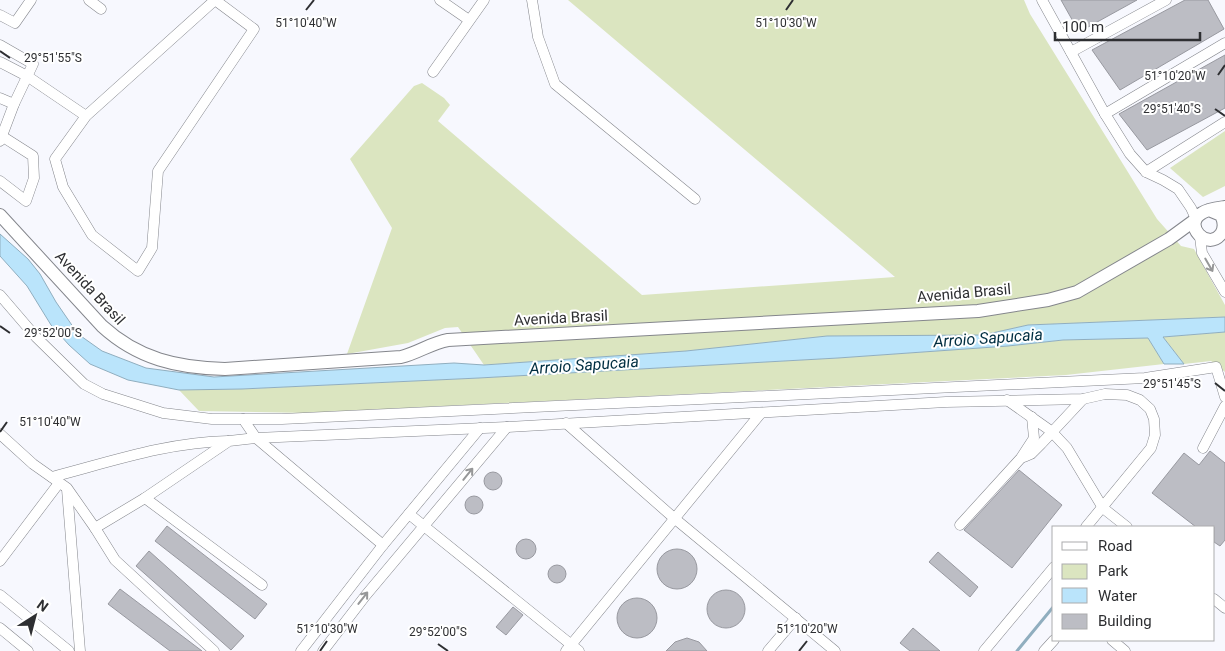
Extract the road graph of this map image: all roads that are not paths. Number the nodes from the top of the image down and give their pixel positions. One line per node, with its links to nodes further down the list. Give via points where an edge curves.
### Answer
1 (31, 0): 9 (street, via 15,23)
2 (89, 0): 8 (street)
3 (440, 0): 10 (street)
4 (484, 0): 10 (street)
5 (532, 0): 25 (street, via 538,36 556,84)
6 (1042, 0): 13 (street)
7 (1166, 0): 13 (street)
8 (100, 9)
9 (0, 15)
10 (469, 20): 15 (street)
11 (1225, 42): 19 (street)
12 (0, 45): 16 (street, via 33,64)
13 (1071, 52): 19 (street)
14 (0, 62): 16 (street)
15 (433, 72)
16 (26, 76): 18 (street); 20 (street)
17 (0, 98): 18 (street)
18 (14, 104): 22 (street)
19 (1105, 114): 23 (street, via 1130,154)
20 (86, 116): 20 (street, via 55,159 63,186 92,235 138,271 152,248 158,171 254,29 215,0)
21 (1225, 122): 23 (street)
22 (1, 137): 24 (street, via 33,156 34,178 26,200)
23 (1146, 172): 29 (street, via 1178,190)
24 (0, 181)
25 (695, 199)
26 (1225, 206): 27 (main road)
27 (1208, 210): 29 (main road, via 1198,215); 30 (main road, via 1218,212)
28 (0, 216): 29 (main road, Avenida Brasil, via 116,339 152,358 200,368 410,355 448,340 978,311 1077,292)
29 (1196, 224): 30 (main road, via 1204,239 1213,240); 31 (street, one-way to 31, via 1202,253)
30 (1224, 227)
31 (1225, 292)
32 (0, 295): 39 (street, via 36,337 84,384 103,394 162,413)
33 (1225, 397): 39 (street, via 1216,367 1145,378)
34 (1083, 399): 35 (street); 43 (street); 51 (street, via 1106,394 1128,395 1140,400 1154,419 1152,448)
35 (1007, 400): 37 (street); 38 (street)
36 (1225, 406): 47 (street)
37 (761, 413): 40 (street); 53 (street)
38 (1032, 417): 43 (street); 48 (street, via 1034,438)
39 (243, 419): 45 (street)
40 (566, 423): 41 (street); 53 (street)
41 (507, 427): 42 (street); 55 (street, one-way to 41)
42 (480, 428): 45 (street); 52 (street)
43 (1052, 431): 48 (street, via 1031,454); 51 (street, via 1067,448)
44 (0, 434): 49 (street)
45 (256, 438): 46 (street); 59 (street)
46 (229, 441): 49 (street, via 178,445); 50 (street)
47 (1203, 448)
48 (1021, 458): 54 (street)
49 (59, 483): 58 (street); 60 (street); 74 (street)
50 (145, 498): 58 (street); 62 (street)
51 (1103, 508): 56 (street); 57 (street)
52 (409, 514): 55 (street); 59 (street)
53 (674, 518): 66 (street); 70 (street)
54 (960, 525)
55 (425, 526): 70 (street); 76 (street, one-way to 55)
56 (1087, 526)
57 (1126, 526)
58 (95, 528): 75 (street, via 115,560)
59 (383, 545): 71 (street)
60 (0, 561)
61 (1052, 569): 79 (street)
62 (262, 585)
63 (0, 594): 73 (street)
64 (1215, 600): 65 (street)
65 (1225, 608)
66 (796, 618): 77 (street); 78 (street)
67 (0, 628): 72 (street)
68 (1053, 641): 80 (street)
69 (1113, 641): 81 (street)
70 (572, 649)
71 (305, 650)
72 (28, 651)
73 (69, 651)
74 (80, 651)
75 (214, 651)
76 (323, 651)
77 (768, 651)
78 (835, 651)
79 (984, 651)
80 (1044, 651)
81 (1125, 651)

